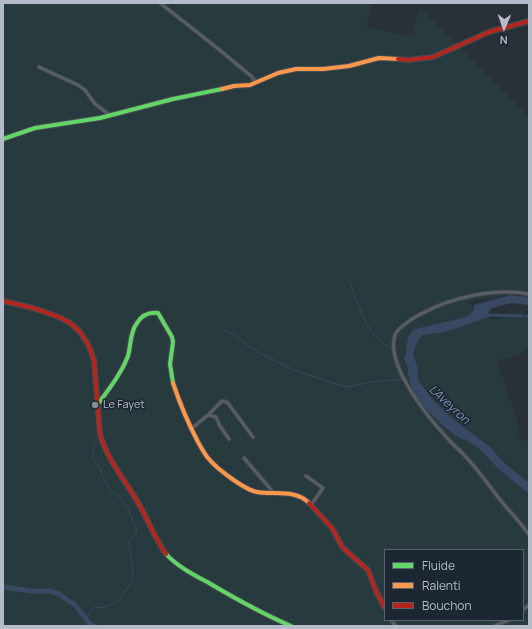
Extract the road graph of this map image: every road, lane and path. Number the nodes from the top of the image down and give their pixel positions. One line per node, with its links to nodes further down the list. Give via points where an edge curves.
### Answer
1 (160, 3): 4 (street)
2 (529, 21): 4 (street, via 489,32 433,57 408,60 379,58 349,66 296,69)
3 (39, 66): 5 (street, via 78,85)
4 (256, 82): 5 (street, via 172,99)
5 (110, 116): 6 (street, via 43,126)
6 (3, 139)
7 (529, 294): 18 (street, via 487,294 437,306 421,313 400,328 396,332 394,344 400,372 408,388)
8 (3, 301): 9 (street, via 58,316 79,331 87,342 94,360)
9 (98, 404): 11 (street, via 119,374 130,349 134,326 144,315 158,313 172,337 170,370 180,405); 21 (street, via 100,434 105,452 138,501 167,555 180,567 239,601)
10 (208, 415): 11 (street); 12 (street, via 219,402 227,402); 13 (street, via 216,417)
11 (191, 429): 16 (street, via 207,456 223,473 256,492)
12 (253, 437)
13 (229, 439)
14 (244, 458): 16 (street)
15 (306, 476): 17 (street, via 324,488)
16 (273, 492): 17 (street, via 297,495 305,498)
17 (311, 505): 19 (street, via 332,528 343,548 368,570)
18 (529, 536)
19 (384, 606)
20 (506, 621): 22 (street)
21 (291, 626)
22 (494, 626)

